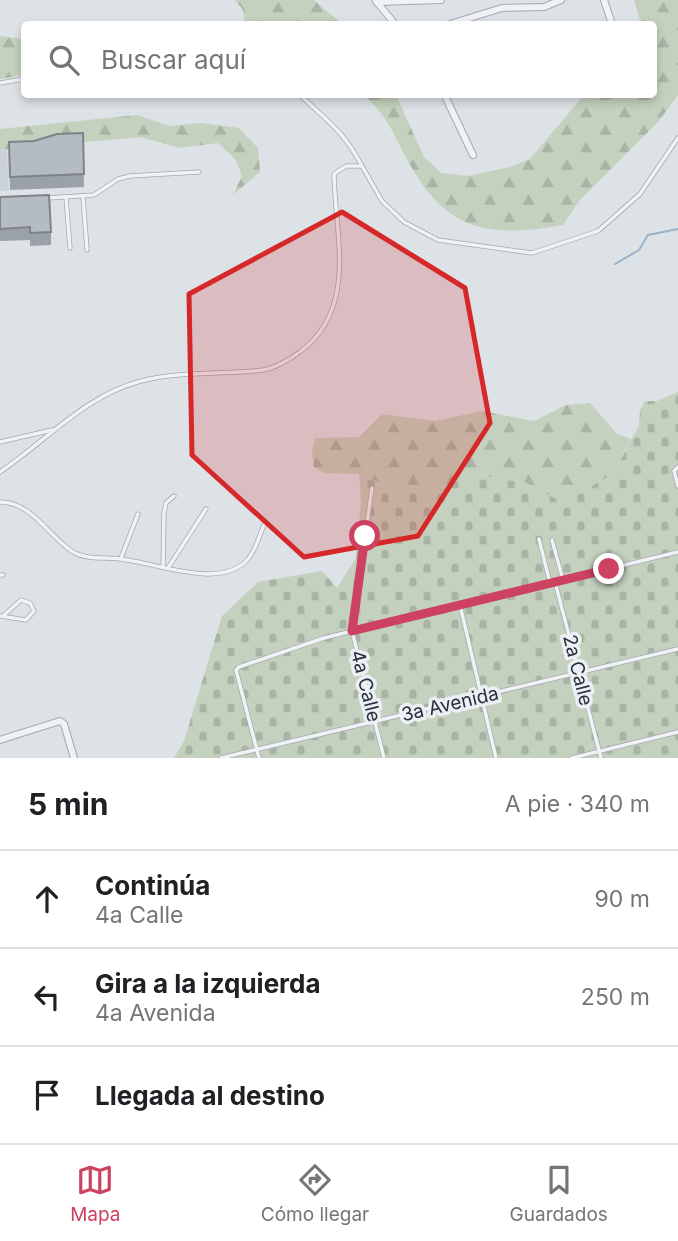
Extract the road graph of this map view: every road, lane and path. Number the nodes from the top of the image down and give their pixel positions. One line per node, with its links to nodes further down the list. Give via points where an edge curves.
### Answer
1 (431, 0): 2 (street); 5 (street)
2 (442, 0)
3 (561, 0): 7 (street, via 543,7 502,8)
4 (604, 0): 8 (street)
5 (376, 1): 6 (street)
6 (392, 21)
7 (460, 21)
8 (611, 21)
9 (21, 80): 10 (lane)
10 (0, 83)
11 (303, 98): 15 (lane, via 336,127)
12 (446, 98): 14 (street)
13 (678, 138): 15 (lane, via 640,194 598,231 532,253 438,240 404,222 382,201)
14 (473, 155)
15 (362, 166): 22 (lane, via 346,166 334,174 340,244 338,294 326,327 311,343 266,369 175,376 113,390)
16 (199, 172): 18 (lane, via 118,178)
17 (66, 197): 18 (lane); 19 (lane); 20 (lane)
18 (83, 197): 21 (lane)
19 (40, 198)
20 (70, 248)
21 (87, 250)
22 (54, 430): 23 (lane); 25 (lane)
23 (0, 442)
24 (676, 469): 26 (lane)
25 (0, 472)
26 (678, 486)
27 (372, 488): 43 (lane, 4a Calle)
28 (174, 496): 37 (lane, via 164,512)
29 (0, 502): 36 (lane, via 19,505 74,552)
30 (206, 509): 37 (lane)
31 (138, 514): 36 (lane)
32 (264, 525): 37 (lane, via 248,559 239,566 217,574)
33 (539, 539): 40 (lane)
34 (552, 540): 38 (lane)
35 (678, 552): 38 (lane)
36 (120, 559): 37 (lane)
37 (165, 568)
38 (563, 580): 39 (lane)
39 (555, 582): 40 (lane); 45 (lane, 2a Calle)
40 (550, 583): 41 (lane)
41 (460, 605): 43 (lane); 46 (lane)
42 (2, 616): 42 (lane, via 22,600 34,611 26,620)
43 (352, 631): 47 (lane, 4a Calle); 50 (lane, via 236,670)
44 (678, 649): 45 (lane, 3a Avenida)
45 (580, 675): 46 (lane, 3a Avenida); 51 (lane, 2a Calle)
46 (482, 695): 47 (lane, 3a Avenida); 56 (lane)
47 (374, 721): 50 (lane, 3a Avenida); 55 (lane, 4a Calle)
48 (678, 732): 51 (lane)
49 (0, 740): 52 (street, via 60,721)
50 (257, 750): 53 (lane, 3a Avenida); 54 (lane)
51 (599, 752): 57 (lane); 58 (lane, 2a Calle)
52 (74, 758)
53 (221, 758)
54 (259, 758)
55 (384, 758)
56 (496, 758)
57 (572, 758)
58 (601, 758)

